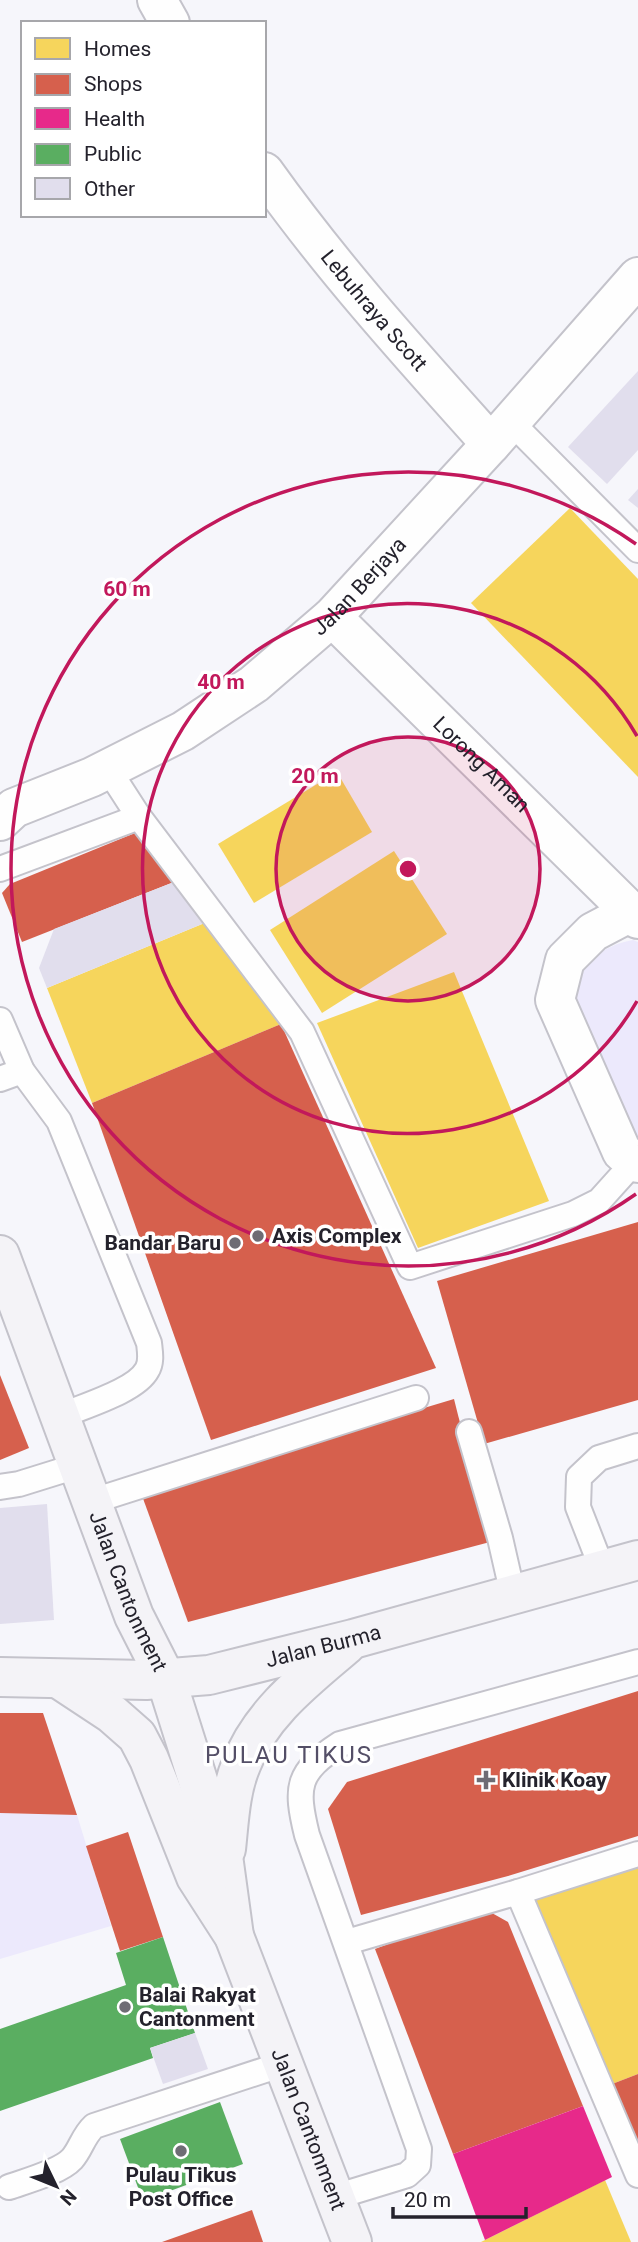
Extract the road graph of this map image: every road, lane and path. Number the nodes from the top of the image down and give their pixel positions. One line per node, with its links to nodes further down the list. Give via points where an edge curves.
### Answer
1 (157, 0): 2 (street)
2 (169, 21)
3 (266, 175): 5 (street, Lebuhraya Scott, via 371,310)
4 (638, 277): 5 (street, Jalan Berjaya)
5 (501, 433): 6 (lane); 7 (street, Jalan Berjaya)
6 (638, 550)
7 (332, 617): 8 (street, Jalan Berjaya, via 254,684 183,731); 12 (street, Lorong Aman)
8 (108, 769): 9 (street, Jalan Berjaya); 10 (lane)
9 (5, 812)
10 (139, 817): 11 (lane); 15 (lane, via 302,1032 410,1267 599,1201)
11 (0, 869)
12 (634, 915): 15 (street, Lorong Aman, via 593,932 565,960 555,1000 622,1152)
13 (0, 1020): 14 (lane)
14 (11, 1075): 18 (lane, via 59,1121 151,1356 148,1369 130,1387)
15 (637, 1162)
16 (0, 1255): 18 (main road, Jalan Cantonment)
17 (416, 1398): 23 (lane)
18 (61, 1416): 21 (main road, Jalan Cantonment)
19 (469, 1433): 25 (lane)
20 (638, 1446): 24 (lane, via 599,1458 579,1477 578,1507)
21 (80, 1465): 22 (lane); 23 (main road, Jalan Cantonment)
22 (0, 1487)
23 (93, 1501): 30 (main road, Jalan Cantonment, via 134,1616)
24 (620, 1566): 25 (main road, Jalan Burma)
25 (513, 1595): 26 (main road, Jalan Burma)
26 (354, 1639): 30 (main road, Jalan Burma, via 209,1675); 32 (main road, via 277,1707 250,1744 232,1797)
27 (638, 1662): 35 (lane, via 340,1744 317,1759 302,1782 300,1806)
28 (0, 1677): 29 (main road, Jalan Burma)
29 (59, 1679): 30 (main road, Jalan Burma); 34 (main road, Jalan Cantonment, via 137,1736 196,1877)
30 (166, 1679): 32 (main road, Jalan Cantonment)
31 (638, 1854): 33 (lane)
32 (224, 1863): 34 (main road, Jalan Cantonment)
33 (518, 1892): 35 (lane); 37 (lane)
34 (234, 1936): 36 (main road, Jalan Cantonment)
35 (346, 1942): 39 (lane, via 419,2149 418,2165 407,2175)
36 (283, 2064): 38 (lane, via 94,2126 72,2159); 39 (main road, Jalan Cantonment)
37 (638, 2175)
38 (9, 2187)
39 (335, 2197): 40 (main road, Jalan Cantonment)
40 (352, 2242)

